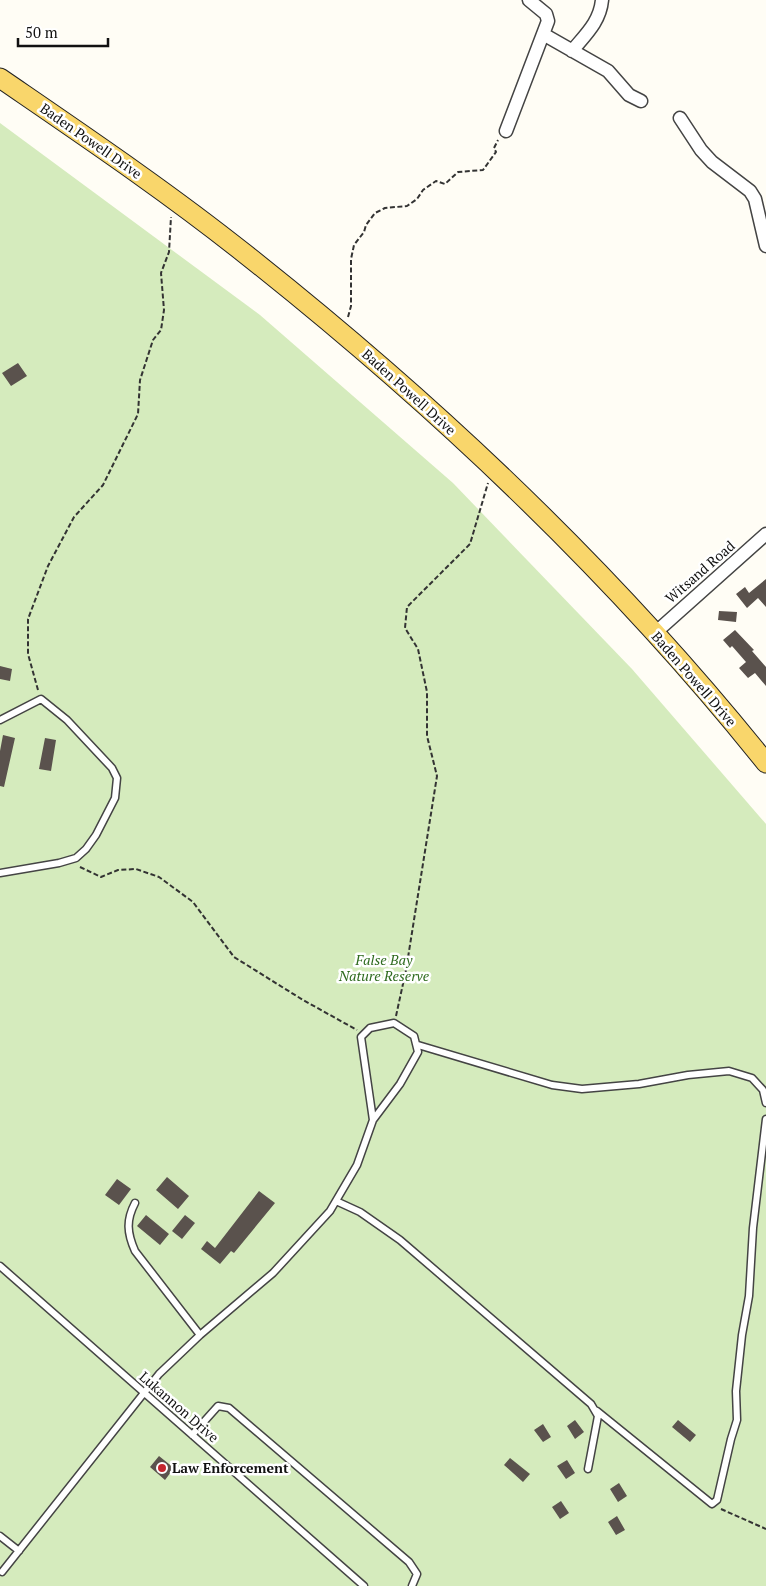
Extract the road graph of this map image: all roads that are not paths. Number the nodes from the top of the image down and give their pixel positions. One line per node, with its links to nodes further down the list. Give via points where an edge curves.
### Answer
1 (530, 0): 3 (street, via 547,17)
2 (602, 0): 4 (street, via 596,22)
3 (543, 34): 4 (street); 8 (street)
4 (572, 51): 6 (street, via 608,71 629,95)
5 (0, 78): 11 (main road, Baden Powell Drive, via 178,203 338,330 430,410 562,535)
6 (641, 101)
7 (680, 118): 9 (street, via 706,156 750,191 755,199)
8 (506, 130)
9 (766, 246)
10 (766, 534): 11 (street, Witsand Road)
11 (654, 633): 13 (main road, Baden Powell Drive)
12 (0, 720): 14 (lane, via 41,699 75,728 112,768 117,778 115,798 96,835 81,854 69,861)
13 (766, 763)
14 (0, 873)
15 (418, 1045): 16 (lane, via 552,1085 582,1089 729,1071 752,1078 763,1090); 18 (lane, via 416,1058); 18 (lane, via 409,1031 394,1023 379,1024 361,1037)
16 (766, 1103)
17 (766, 1119): 24 (lane, via 753,1228 749,1296 736,1391 738,1420 717,1500 712,1504)
18 (373, 1120): 19 (lane, via 357,1165)
19 (336, 1201): 22 (lane, via 273,1273); 24 (lane, via 360,1212 400,1240)
20 (135, 1203): 22 (lane, via 128,1223 135,1251)
21 (0, 1266): 23 (lane, Lukannon Drive)
22 (200, 1335): 23 (lane, via 159,1374)
23 (145, 1394): 25 (lane, Lukannon Drive); 28 (lane)
24 (597, 1411): 26 (lane, via 598,1423)
25 (192, 1435): 30 (lane, Lukannon Drive); 31 (lane, via 218,1406 229,1408 409,1562 417,1574)
26 (588, 1469)
27 (0, 1536): 28 (lane)
28 (19, 1551): 29 (lane)
29 (2, 1572)
30 (364, 1586)
31 (412, 1586)

